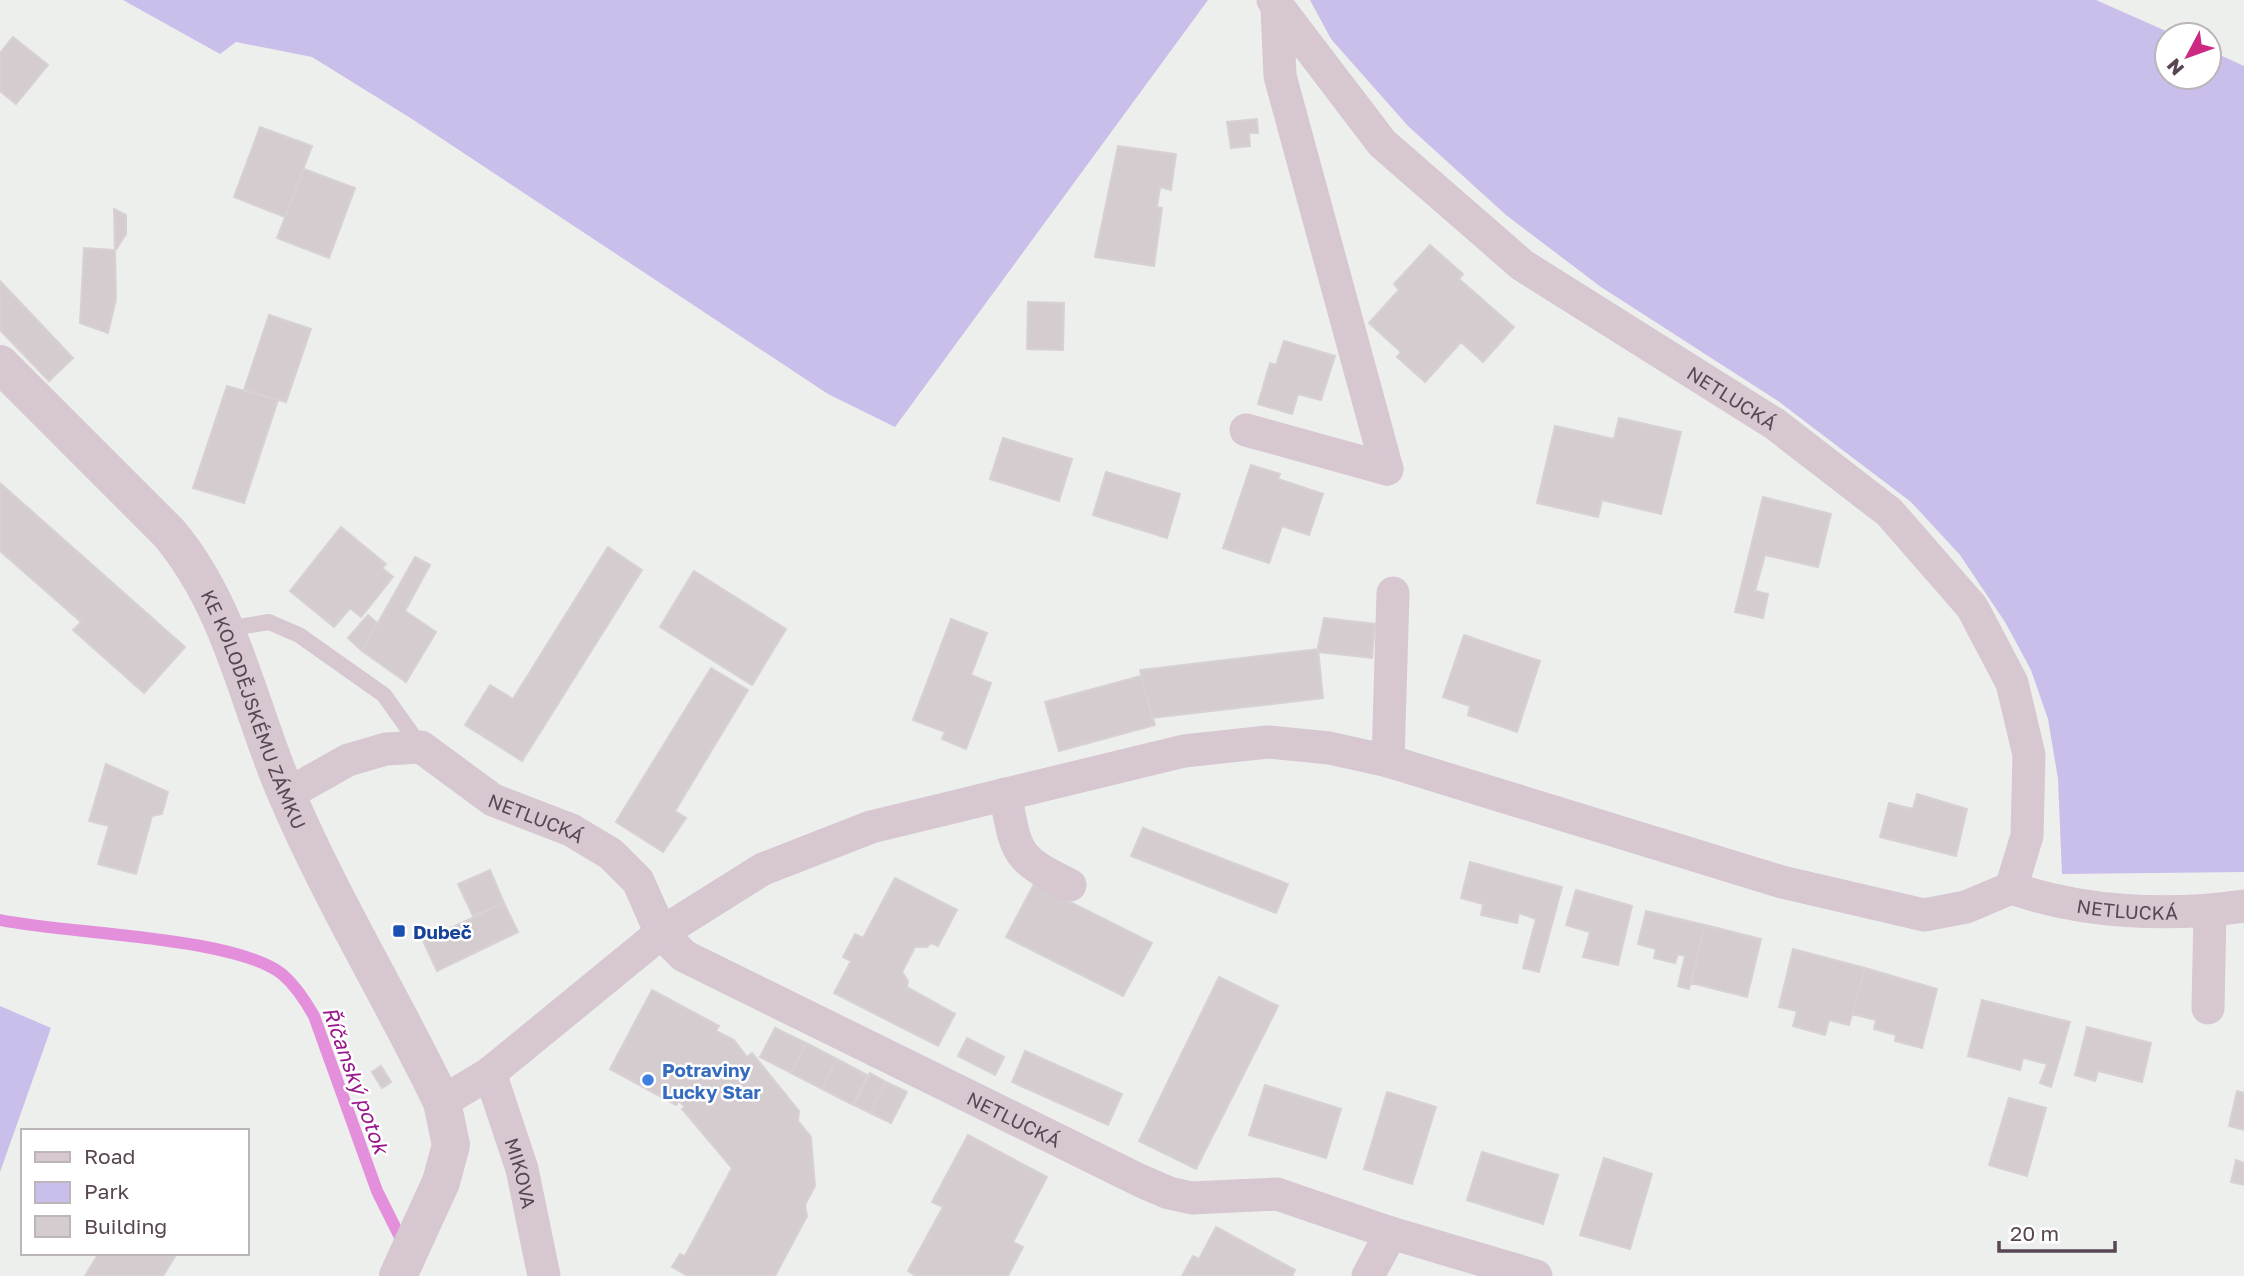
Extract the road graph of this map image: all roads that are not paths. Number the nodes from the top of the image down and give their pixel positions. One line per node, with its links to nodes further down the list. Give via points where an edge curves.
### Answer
1 (1275, 4): 3 (street, via 1280,76 1387,469); 11 (street, NETLUCKÁ, via 1382,144 1512,256 1775,425 1889,512 1972,607 2012,683 2029,755 2027,836)
2 (0, 364): 5 (street, KE KOLODĚJSKÉMU ZÁMKU, via 169,533 212,594)
3 (1246, 430)
4 (1393, 593): 7 (street)
5 (226, 629): 6 (lane, NETLUCKÁ, via 269,622 299,635 384,695); 9 (street, KE KOLODĚJSKÉMU ZÁMKU)
6 (421, 747): 9 (street, via 386,749 348,760); 14 (street, NETLUCKÁ, via 493,800 570,830 611,853 638,881)
7 (1388, 761): 8 (street, via 1329,748 1268,743 1184,751); 11 (street, via 1782,882 1924,915 1966,907)
8 (1005, 794): 10 (street, via 1020,854 1038,870); 14 (street, via 871,827 806,851 763,869)
9 (286, 795): 17 (street, KE KOLODĚJSKÉMU ZÁMKU)
10 (1070, 886)
11 (2011, 888): 13 (street, NETLUCKÁ, via 2090,909)
12 (2244, 906): 13 (street, NETLUCKÁ)
13 (2210, 911): 15 (street)
14 (661, 933): 16 (street); 18 (street, NETLUCKÁ, via 684,956 1169,1193 1192,1198 1277,1194)
15 (2208, 1008)
16 (490, 1073): 17 (street); 20 (street, MIKOVA, via 522,1169)
17 (442, 1102): 19 (street, via 451,1145 441,1182)
18 (1391, 1233): 21 (street); 22 (street, NETLUCKÁ)
19 (398, 1276)
20 (544, 1276)
21 (1368, 1276)
22 (1536, 1276)

